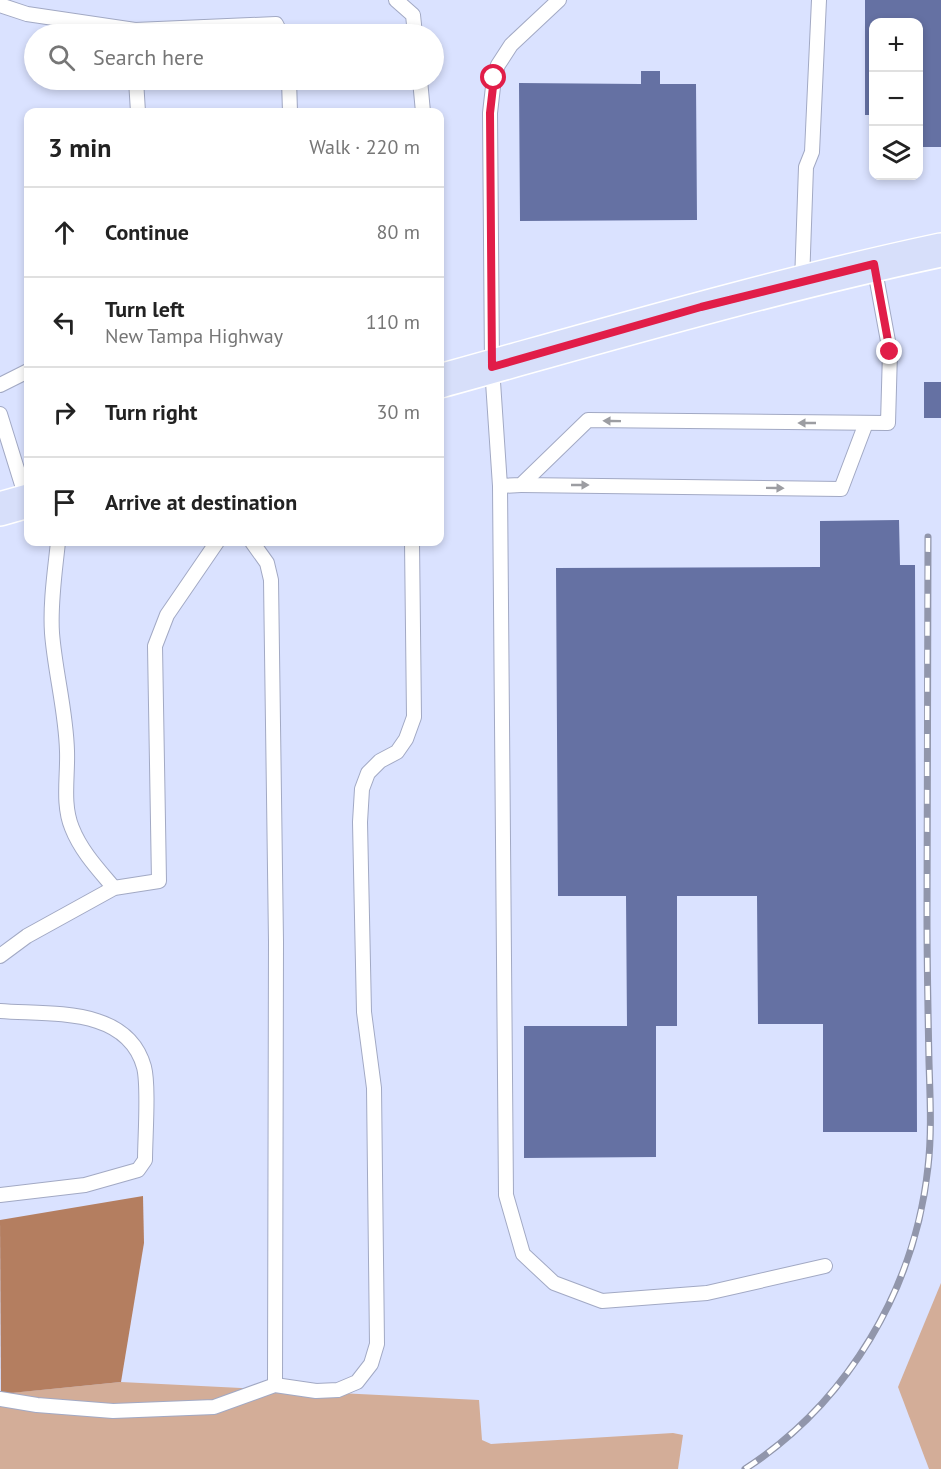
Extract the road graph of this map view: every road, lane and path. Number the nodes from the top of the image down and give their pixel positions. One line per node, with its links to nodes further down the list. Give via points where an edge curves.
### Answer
1 (396, 0): 6 (lane, via 413,15)
2 (559, 0): 16 (lane, via 512,45 494,78 490,113)
3 (819, 0): 15 (lane)
4 (0, 5): 5 (lane, via 27,14)
5 (87, 24)
6 (414, 24)
7 (137, 90): 10 (lane)
8 (289, 90): 11 (lane)
9 (421, 90): 12 (lane)
10 (138, 108)
11 (290, 108)
12 (423, 108)
13 (941, 250): 14 (main road)
14 (874, 264): 15 (main road); 21 (lane, via 890,352 888,423)
15 (802, 282): 16 (main road)
16 (492, 367): 18 (main road); 23 (lane)
17 (24, 372): 19 (lane)
18 (444, 380)
19 (0, 385)
20 (0, 414): 24 (lane)
21 (866, 423): 22 (lane, one-way to 22, via 588,420); 22 (lane, one-way to 21, via 840,489)
22 (521, 485): 23 (lane)
23 (500, 486): 33 (lane, via 506,1195 523,1254 554,1283 602,1301 707,1293)
24 (18, 504)
25 (58, 546): 29 (lane, via 52,633 64,705 66,801 78,841)
26 (214, 546): 29 (lane, via 167,615 155,646 159,881)
27 (255, 546): 34 (lane, via 267,563 271,580 276,941)
28 (412, 546): 34 (lane, via 414,717 397,752 368,773 362,789 360,822 364,1012 374,1088 377,1344 371,1364 357,1382 338,1390)
29 (114, 888): 30 (lane, via 27,936)
30 (0, 956)
31 (0, 1011): 32 (lane, via 88,1018 110,1025 133,1043 145,1069 145,1160 138,1170 85,1185)
32 (0, 1195)
33 (825, 1266)
34 (275, 1385): 35 (lane, via 214,1407 113,1411)
35 (0, 1399)

